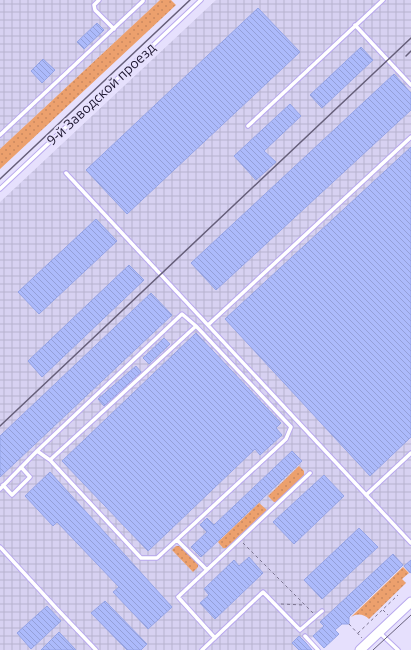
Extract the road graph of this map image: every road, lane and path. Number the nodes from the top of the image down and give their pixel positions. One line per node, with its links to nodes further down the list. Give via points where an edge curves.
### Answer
1 (99, 0): 6 (lane, via 94,5 95,10)
2 (143, 0): 6 (lane)
3 (201, 0): 12 (lane, 9-й Заводской проезд)
4 (383, 0): 5 (lane)
5 (355, 25): 7 (lane); 8 (lane)
6 (114, 29): 9 (lane)
7 (411, 85)
8 (248, 126)
9 (0, 135)
10 (411, 137): 13 (lane)
11 (66, 173): 13 (lane)
12 (0, 188)
13 (208, 325): 22 (lane)
14 (196, 326): 15 (lane, via 182,314); 17 (lane); 24 (lane, via 291,427 286,439)
15 (37, 451): 17 (lane); 18 (lane)
16 (411, 453): 22 (lane)
17 (50, 460): 24 (lane, via 141,558 157,558)
18 (21, 467): 20 (lane); 20 (lane, via 30,477 12,494)
19 (310, 473): 23 (lane)
20 (3, 485): 21 (lane)
21 (0, 489)
22 (366, 495): 25 (lane)
23 (239, 539): 27 (lane); 31 (path)
24 (177, 540): 27 (lane)
25 (411, 544)
26 (0, 547): 42 (lane)
27 (206, 569): 40 (lane, via 178,597)
28 (398, 595): 32 (path)
29 (411, 602): 37 (main road)
30 (274, 604): 31 (path); 35 (lane, via 300,630); 40 (lane, via 263,592)
31 (305, 605): 35 (path)
32 (383, 610): 34 (path); 38 (path)
33 (322, 611): 35 (lane)
34 (388, 615)
35 (316, 616)
36 (349, 624): 38 (path)
37 (380, 632): 45 (main road); 46 (lane)
38 (358, 633): 41 (path)
39 (305, 636): 44 (lane)
40 (215, 638): 43 (lane)
41 (364, 640)
42 (96, 650)
43 (202, 650)
44 (318, 650)
45 (360, 650)
46 (398, 650)

